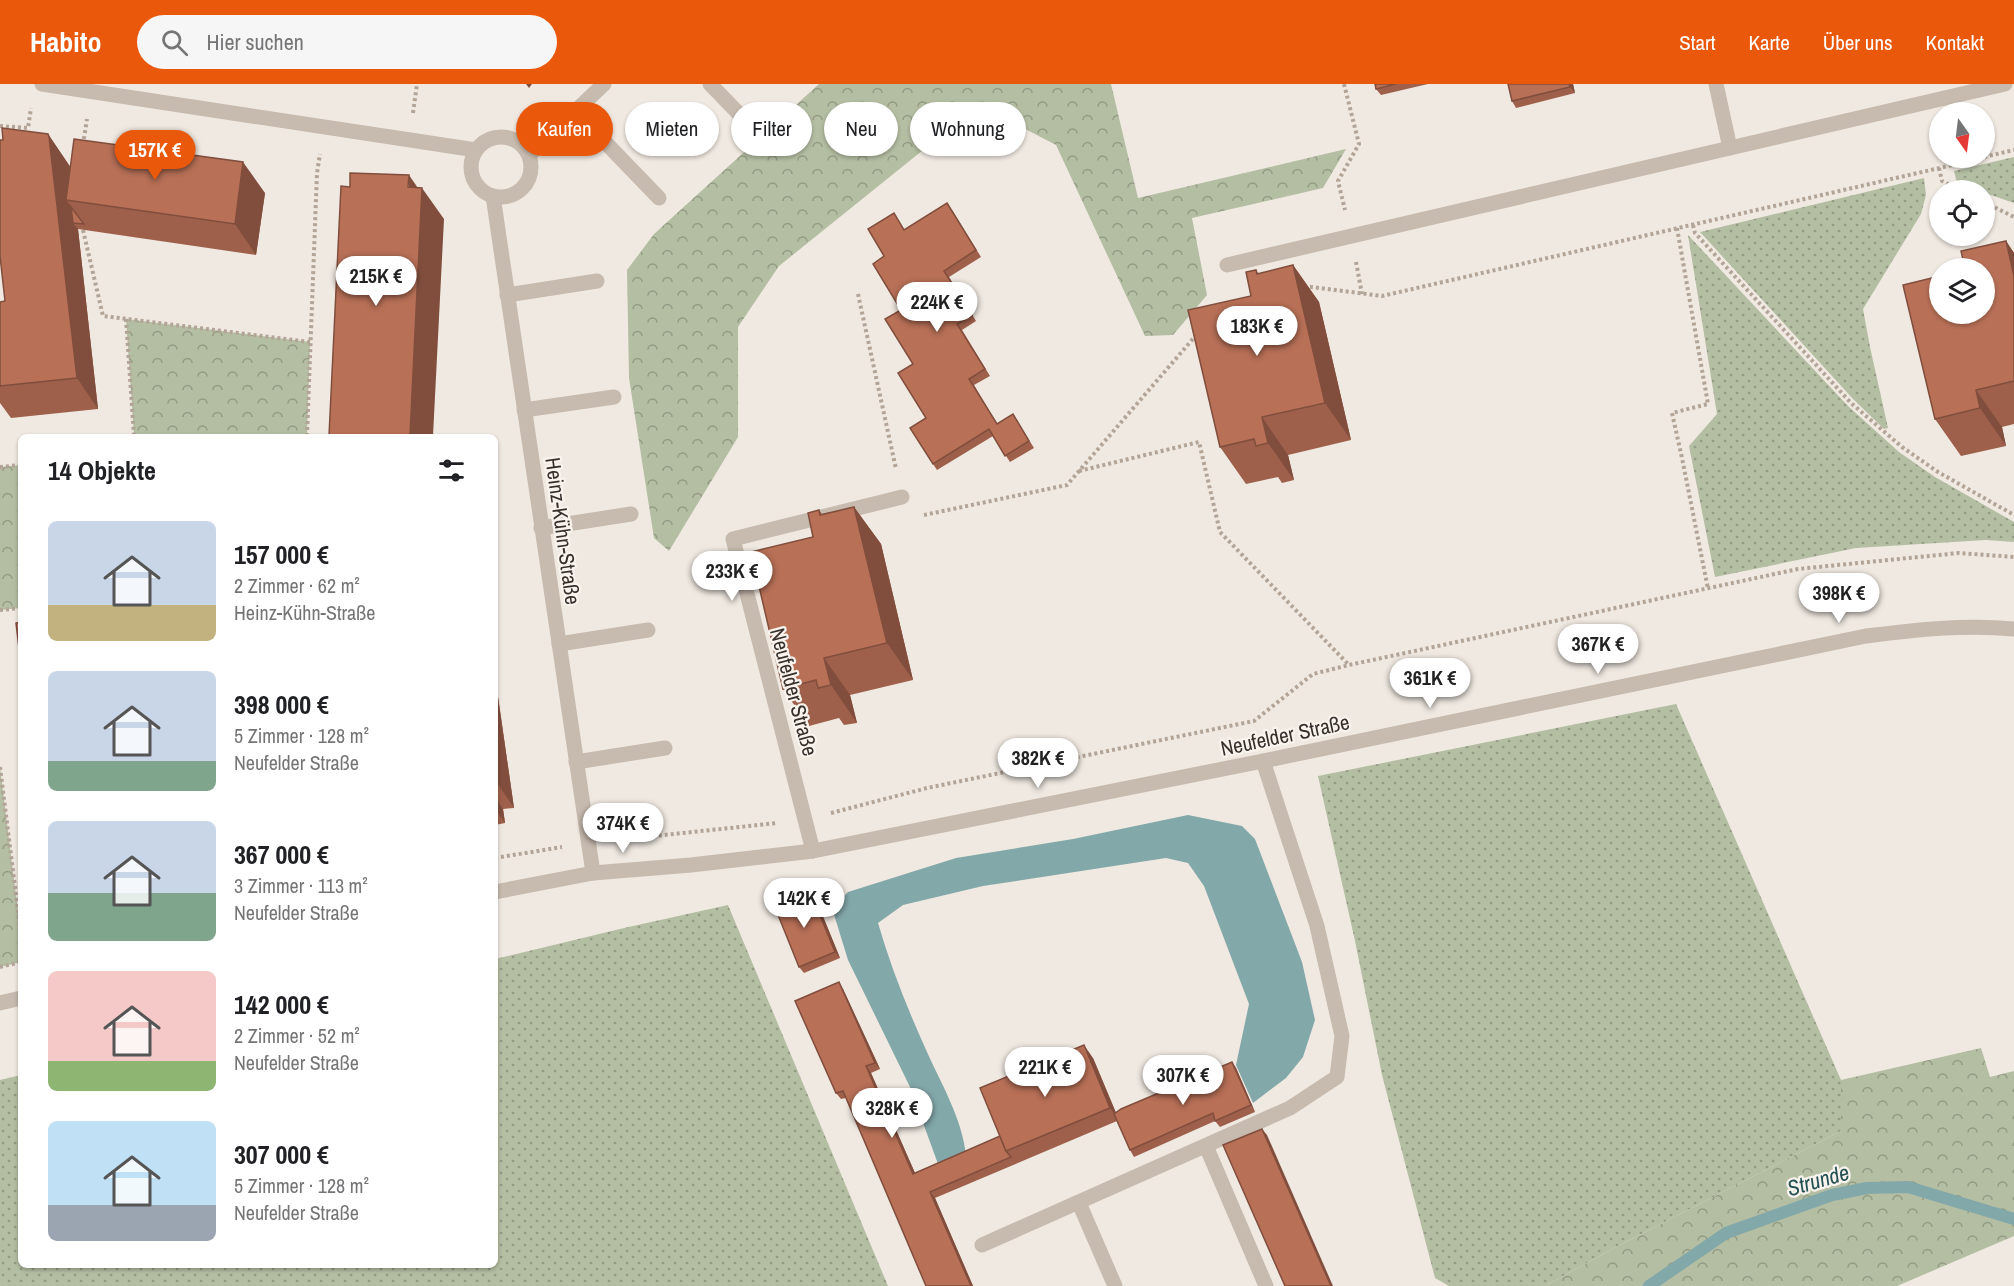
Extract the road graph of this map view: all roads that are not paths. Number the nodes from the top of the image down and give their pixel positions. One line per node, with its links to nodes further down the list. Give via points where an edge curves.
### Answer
1 (42, 84): 10 (street)
2 (604, 84): 6 (street)
3 (710, 84): 7 (street)
4 (1716, 84): 9 (street)
5 (2005, 84): 9 (street)
6 (585, 102)
7 (731, 106)
8 (516, 141): 10 (street, via 490,139)
9 (1730, 148): 15 (street)
10 (476, 150): 13 (street, via 471,168 473,178)
11 (613, 150): 14 (street)
12 (529, 156): 13 (street, via 530,172 523,187 510,196)
13 (493, 196): 17 (street, Heinz-Kühn-Straße)
14 (659, 198)
15 (1227, 265)
16 (597, 281): 17 (street)
17 (507, 295): 19 (street, Heinz-Kühn-Straße)
18 (614, 397): 19 (street)
19 (524, 410): 22 (street, Heinz-Kühn-Straße)
20 (902, 497): 29 (street, Neufelder Straße, via 732,539)
21 (631, 514): 22 (street)
22 (541, 528): 25 (street, Heinz-Kühn-Straße)
23 (2014, 629): 27 (street, Neufelder Straße, via 1928,628 1866,636)
24 (648, 630): 25 (street)
25 (559, 644): 28 (street, Heinz-Kühn-Straße)
26 (664, 748): 28 (street)
27 (1263, 761): 29 (street, Neufelder Straße); 34 (street, via 1317,926 1342,1036 1337,1077 1290,1108)
28 (576, 762): 30 (street, Heinz-Kühn-Straße)
29 (813, 851): 30 (street, Neufelder Straße)
30 (593, 873): 31 (street, Neufelder Straße)
31 (498, 891)
32 (18, 999): 33 (street)
33 (0, 1003)
34 (1206, 1146): 35 (street); 38 (street)
35 (1079, 1203): 36 (street); 37 (street)
36 (982, 1245)
37 (1115, 1286)
38 (1266, 1286)

